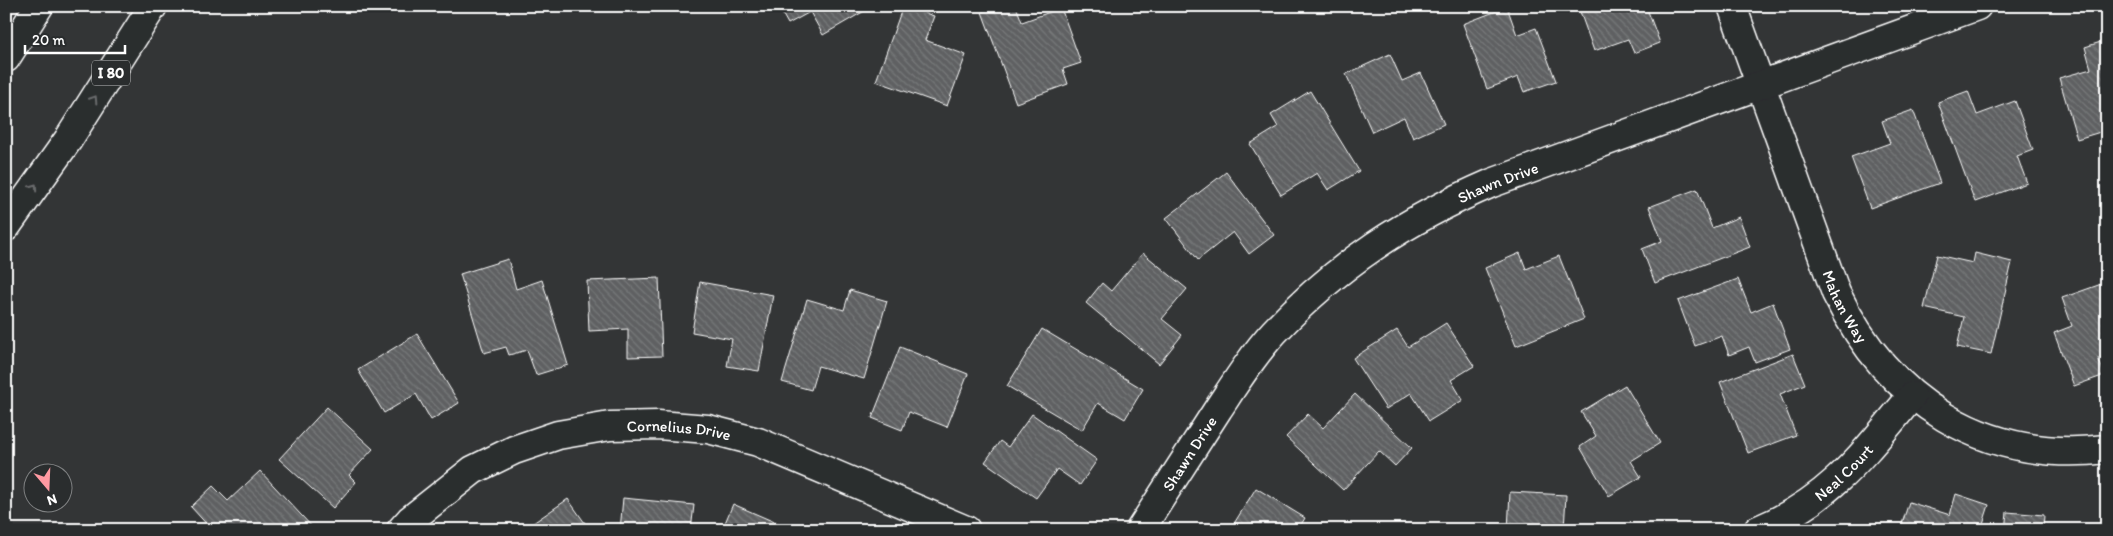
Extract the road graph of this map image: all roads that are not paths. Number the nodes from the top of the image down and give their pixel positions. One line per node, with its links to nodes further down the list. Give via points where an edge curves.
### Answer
1 (38, 6): 5 (main road)
2 (154, 6): 7 (main road, I 80, one-way to 2, via 68,140)
3 (1732, 6): 6 (main road, Mahan Way)
4 (1977, 6): 6 (main road, Shawn Drive)
5 (6, 58)
6 (1761, 85): 8 (main road, Mahan Way, via 1836,293 1866,345 1885,370); 12 (main road, Shawn Drive, via 1452,200 1398,229 1347,265 1274,333 1243,372)
7 (6, 227)
8 (1912, 396): 9 (main road, Mahan Way, via 1964,427 2022,446 2056,451); 13 (main road, Neal Court, via 1836,483 1796,512)
9 (2107, 449)
10 (402, 530): 11 (main road, Cornelius Drive, via 473,470 514,450 558,436 610,426 658,425 708,430 758,442)
11 (966, 530)
12 (1140, 530)
13 (1758, 530)

